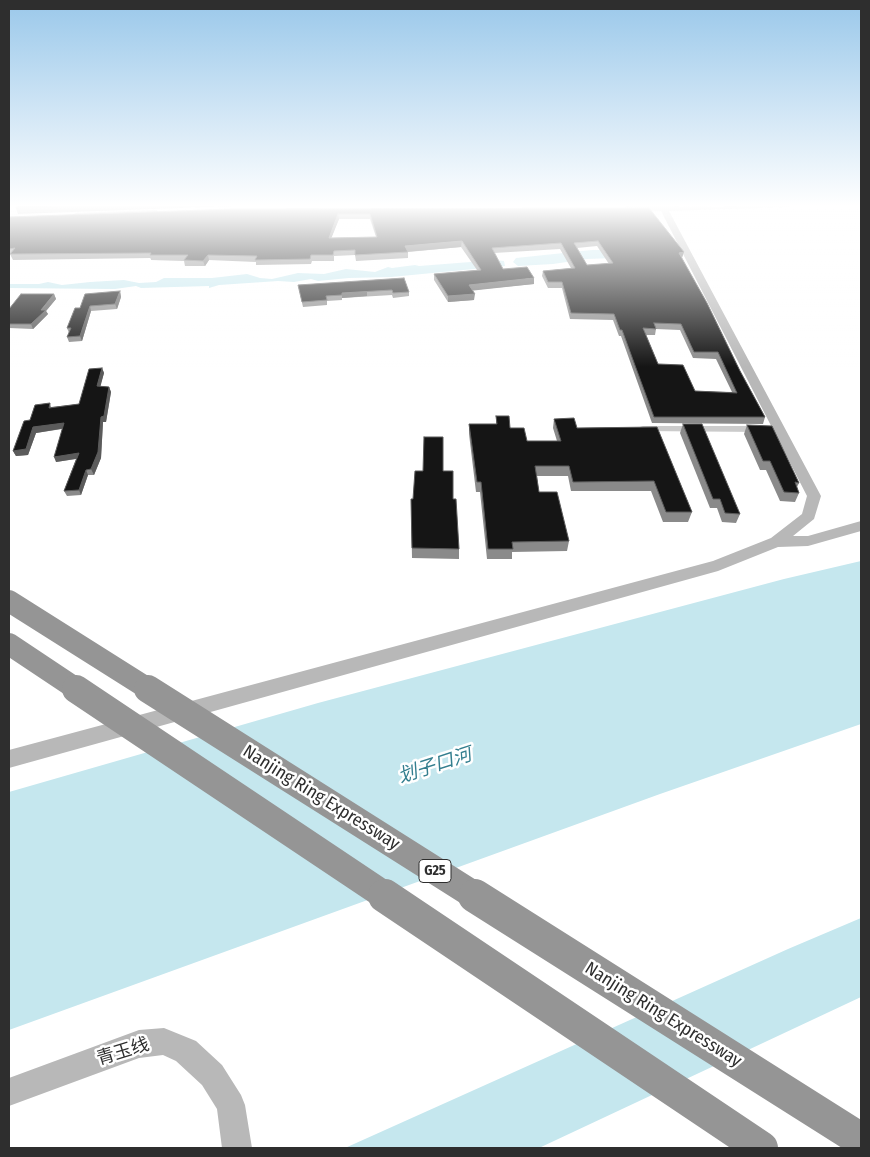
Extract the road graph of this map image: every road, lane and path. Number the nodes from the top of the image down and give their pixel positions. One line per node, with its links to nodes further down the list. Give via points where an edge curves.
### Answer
1 (690, 259): 3 (main road)
2 (631, 429): 3 (street)
3 (779, 429): 5 (main road, via 814,496 809,516)
4 (861, 526): 5 (main road, via 808,541)
5 (776, 542): 8 (main road, via 718,565)
6 (9, 602): 10 (highway, Nanjing Ring Expressway / G25, bridge)
7 (9, 644): 12 (highway, bridge)
8 (9, 759)
9 (9, 1092): 11 (main road, 青玉线, via 139,1044 164,1040 186,1050 212,1074 232,1105)
10 (861, 1140)
11 (237, 1148)
12 (762, 1148)

